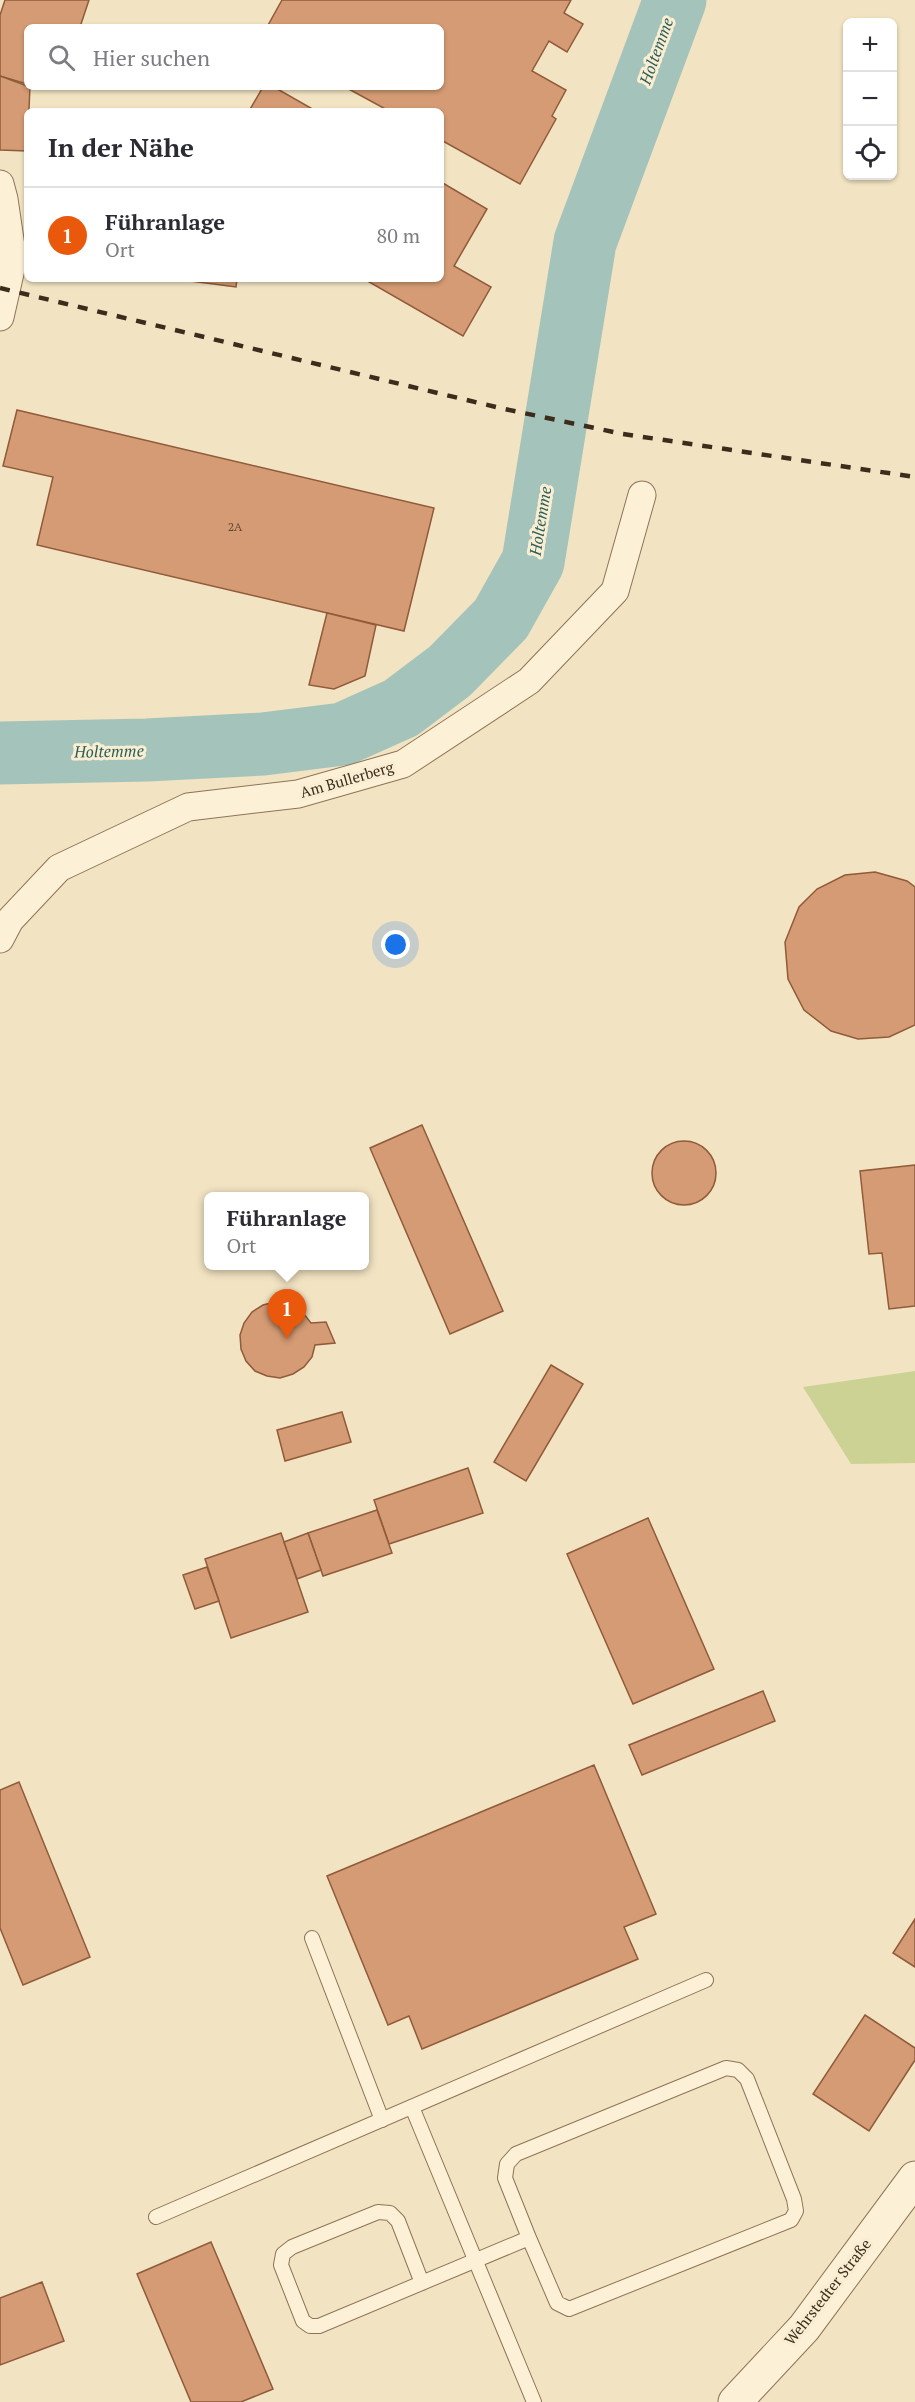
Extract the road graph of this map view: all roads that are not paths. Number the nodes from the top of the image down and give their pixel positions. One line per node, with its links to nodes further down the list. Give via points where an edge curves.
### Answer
1 (0, 184): 2 (street, via 13,260)
2 (0, 317)
3 (642, 495): 4 (street, Am Bullerberg, via 615,591 528,681 403,764 298,794 189,807 59,868 10,920)
4 (0, 939)
5 (312, 1938): 8 (lane)
6 (706, 1980): 7 (lane)
7 (412, 2107): 8 (lane); 12 (lane)
8 (382, 2120): 10 (lane)
9 (915, 2178): 15 (street, Wehrstedter Straße, via 804,2328)
10 (156, 2217)
11 (529, 2238): 11 (lane, via 505,2178 507,2164 516,2154 726,2068 738,2070 747,2079 794,2199 796,2211 791,2220 569,2309 557,2303); 12 (lane)
12 (476, 2261): 13 (lane); 14 (lane)
13 (422, 2283): 13 (lane, via 320,2326 310,2326 303,2321 281,2265 283,2254 292,2247 378,2212 390,2213 398,2221)
14 (534, 2402)
15 (735, 2402)

